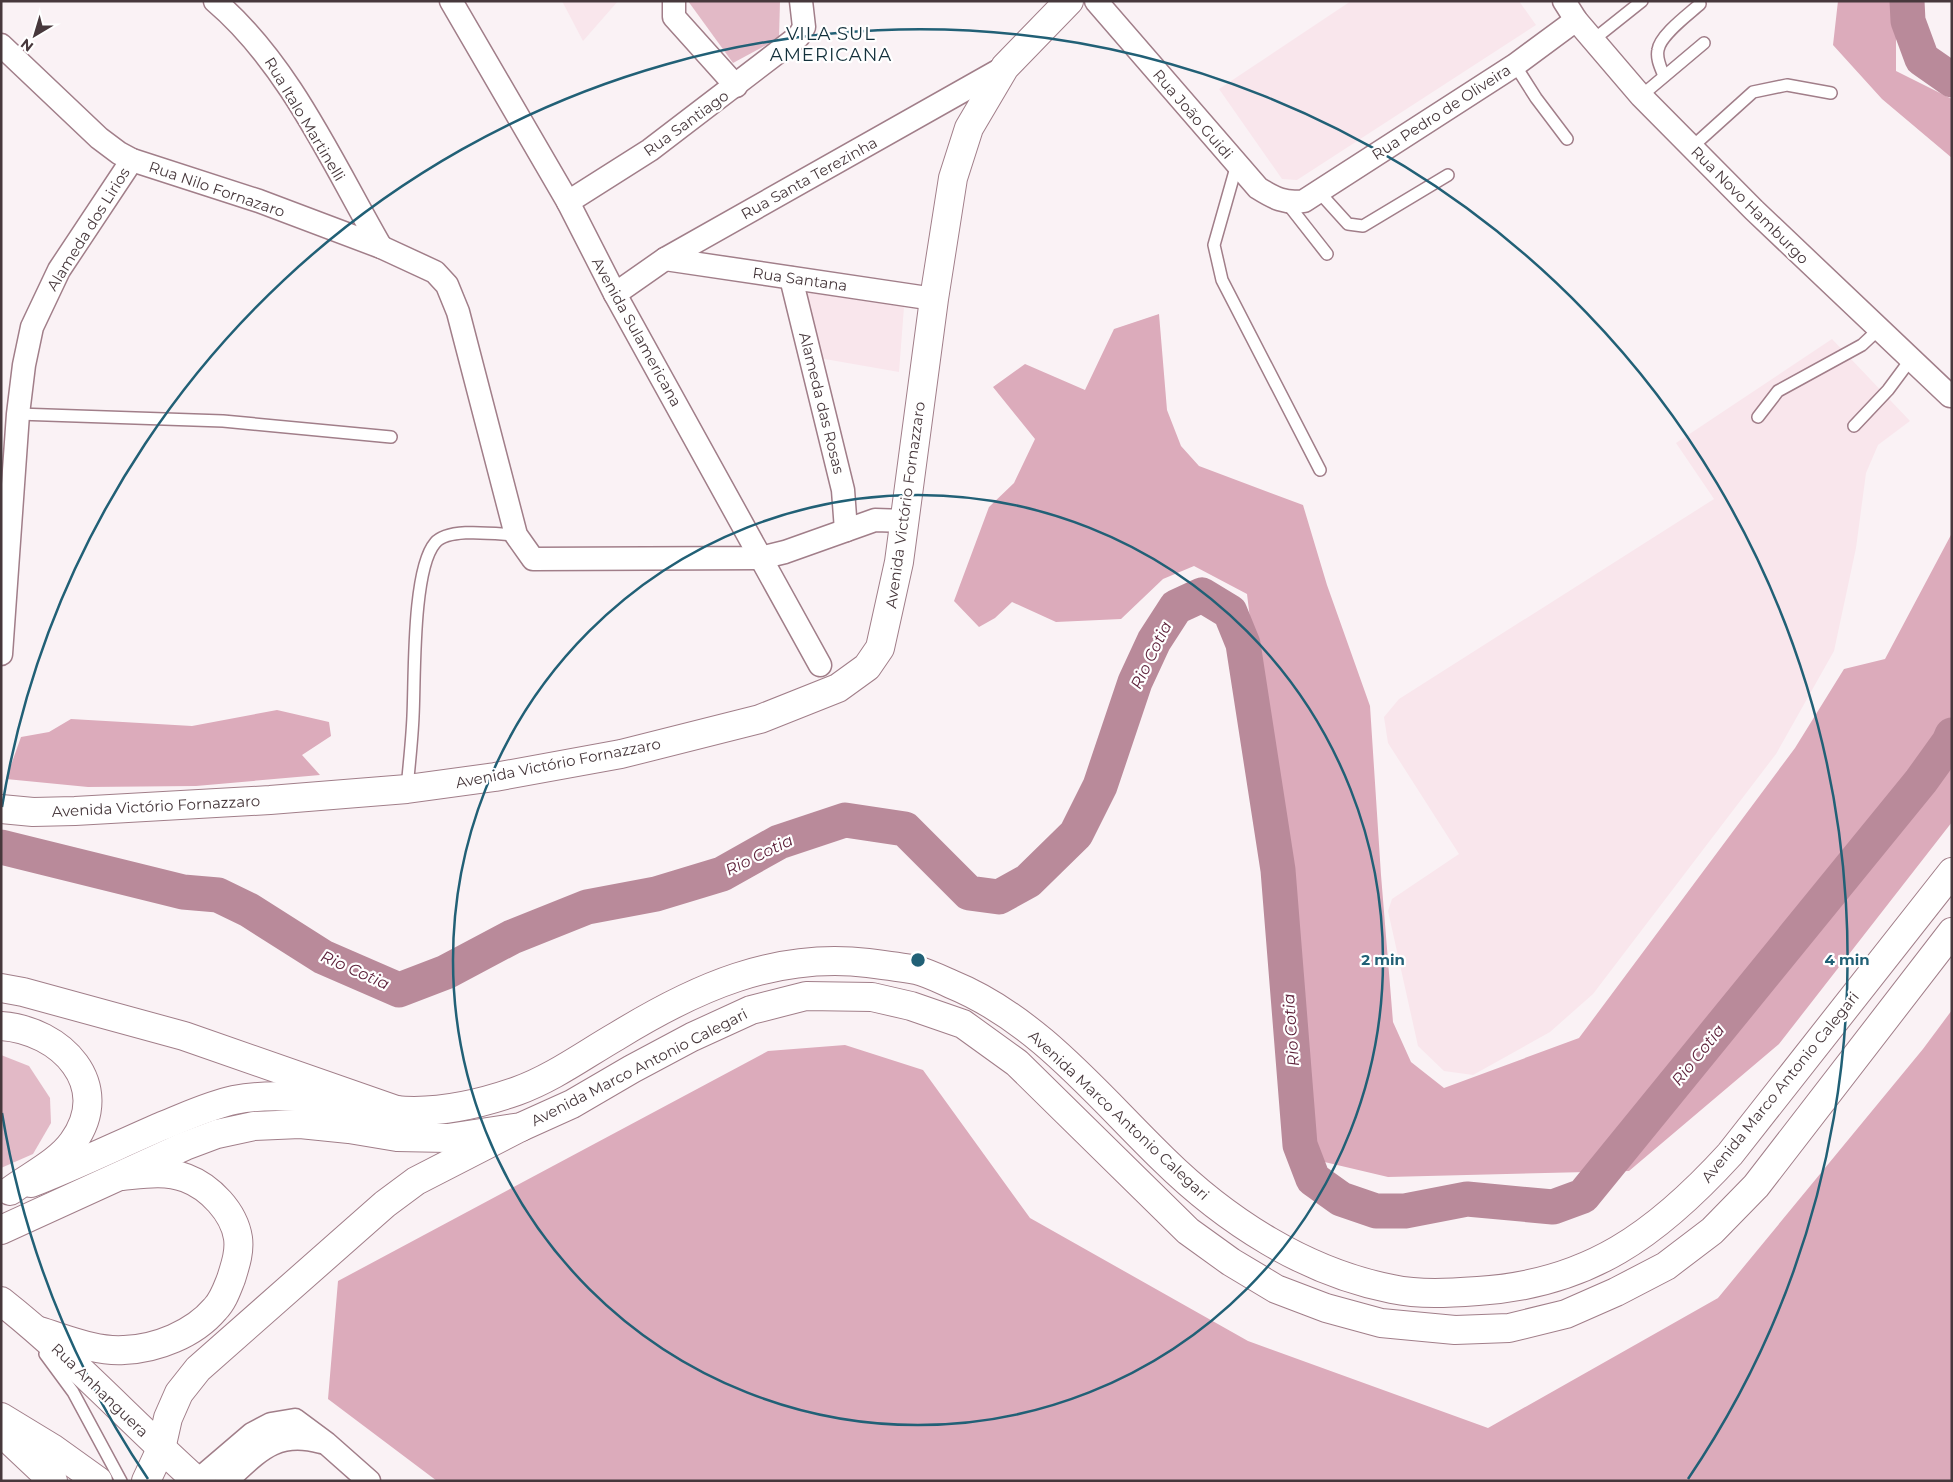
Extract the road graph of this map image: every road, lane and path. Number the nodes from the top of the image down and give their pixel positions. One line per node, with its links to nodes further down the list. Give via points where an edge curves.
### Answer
1 (214, 1): 27 (street, Rua Italo Martinelli, via 266,53 294,95)
2 (451, 1): 26 (street, Avenida Sulamericana)
3 (674, 1): 17 (street, via 674,17)
4 (801, 1): 17 (street, Rua Santiago, via 804,27 799,36)
5 (1069, 1): 15 (main road, Avenida Victório Fornazzaro)
6 (1096, 1): 23 (street, Rua João Guidi)
7 (1564, 1): 10 (street, Rua Novo Hamburgo)
8 (1642, 1): 11 (lane)
9 (1700, 4): 16 (lane, via 1662,39 1658,58)
10 (1576, 20): 11 (street, Rua Novo Hamburgo); 14 (street, Rua Pedro de Oliveira)
11 (1594, 40): 19 (street, Rua Novo Hamburgo)
12 (1704, 43): 16 (lane)
13 (1, 45): 22 (street, Rua Nilo Fornazaro, via 99,138)
14 (1515, 65): 20 (lane); 25 (street, Rua Pedro de Oliveira)
15 (1005, 67): 29 (street, Rua Santa Terezinha); 32 (main road, Avenida Victório Fornazzaro, via 969,128 953,178)
16 (1664, 76): 19 (lane)
17 (736, 86): 26 (street, Rua Santiago, via 650,150)
18 (1831, 93): 21 (lane, via 1787,84 1753,92)
19 (1641, 96): 21 (street, Rua Novo Hamburgo)
20 (1566, 139)
21 (1692, 147): 33 (street, Rua Novo Hamburgo)
22 (132, 160): 27 (street, Rua Nilo Fornazaro, via 259,202); 36 (street, Alameda dos Lirios, via 74,246 32,327)
23 (1237, 164): 25 (street, Rua João Guidi, via 1258,188 1280,201); 40 (lane, via 1214,246 1222,280)
24 (1448, 175): 25 (lane, via 1364,226 1348,224)
25 (1303, 198): 28 (lane)
26 (568, 202): 31 (street, Avenida Sulamericana)
27 (381, 248): 43 (street, Rua Nilo Fornazaro, via 435,272 447,284 458,312)
28 (1327, 254)
29 (666, 259): 30 (street, Rua Santana); 31 (street, Rua Santa Terezinha)
30 (791, 278): 32 (street, Rua Santana); 42 (street, Alameda das Rosas, via 843,490)
31 (615, 294): 44 (street, Avenida Sulamericana)
32 (934, 299): 41 (main road, Avenida Victório Fornazzaro)
33 (1878, 330): 34 (street, Rua Novo Hamburgo); 37 (lane, via 1862,345 1778,391)
34 (1911, 360): 35 (street, Rua Novo Hamburgo); 38 (lane)
35 (1949, 392)
36 (18, 414): 39 (lane, via 223,421); 45 (street, Alameda dos Lirios)
37 (1758, 417)
38 (1854, 426)
39 (391, 437)
40 (1320, 470)
41 (905, 521): 42 (street, via 875,520); 47 (main road, Avenida Victório Fornazzaro, via 880,648 867,667 838,688 760,719 621,754 495,778)
42 (846, 530): 44 (street)
43 (516, 535): 44 (street, via 533,559); 47 (lane, via 449,534 435,542 426,559 416,624)
44 (760, 558): 46 (street, Avenida Sulamericana)
45 (1, 654)
46 (820, 665)
47 (407, 789): 48 (main road, Avenida Victório Fornazzaro, via 120,809 33,812)
48 (1, 809)
49 (1952, 872): 53 (main road, Avenida Marco Antonio Calegari, via 1730,1154 1694,1193 1645,1234 1607,1256 1564,1276 1503,1290 1450,1293 1394,1290 1336,1273 1284,1251 1226,1213 1167,1163 1090,1085 1027,1028 975,994 919,971 862,963 825,962 796,962 763,969 713,985 655,1013 558,1073 524,1088 488,1101 449,1108)
50 (1952, 932): 54 (main road, Avenida Marco Antonio Calegari, via 1756,1186 1712,1231 1666,1266 1616,1292 1566,1314 1509,1328 1455,1330 1381,1323 1326,1308 1276,1289 1188,1231 1017,1063 963,1024 911,1006 872,998 806,996 751,1010 692,1037 572,1104)
51 (1, 988): 53 (main road, via 184,1036)
52 (1, 1026): 56 (main road, via 36,1033 60,1046 75,1063 84,1085 87,1108 84,1124 56,1160)
53 (399, 1111): 56 (main road, Avenida Marco Antonio Calegari, via 328,1099 283,1096 232,1101 188,1116)
54 (521, 1127): 55 (main road, Avenida Marco Antonio Calegari, via 439,1138 397,1138 300,1124 254,1126 217,1134 185,1146); 63 (main road, via 432,1172 385,1204 198,1369 179,1393 168,1418)
55 (122, 1176): 57 (main road, Avenida Marco Antonio Calegari); 59 (main road, via 160,1172 186,1178 210,1192 229,1214 238,1239 237,1260 226,1292 215,1309 194,1327 142,1348 100,1348)
56 (5, 1193)
57 (1, 1230)
58 (1, 1302): 59 (main road, Rua Anhanguera); 66 (lane, via 50,1359 73,1392)
59 (39, 1331): 63 (main road, Rua Anhanguera)
60 (1, 1417): 65 (main road)
61 (1, 1432): 64 (main road)
62 (326, 1443): 68 (street, via 295,1420 271,1424 252,1434); 69 (street, via 304,1437 283,1438 263,1448); 70 (street)
63 (161, 1449): 67 (main road); 68 (main road, Rua Anhanguera)
64 (53, 1481)
65 (98, 1481)
66 (121, 1481)
67 (146, 1481)
68 (197, 1481)
69 (226, 1481)
70 (369, 1481)

